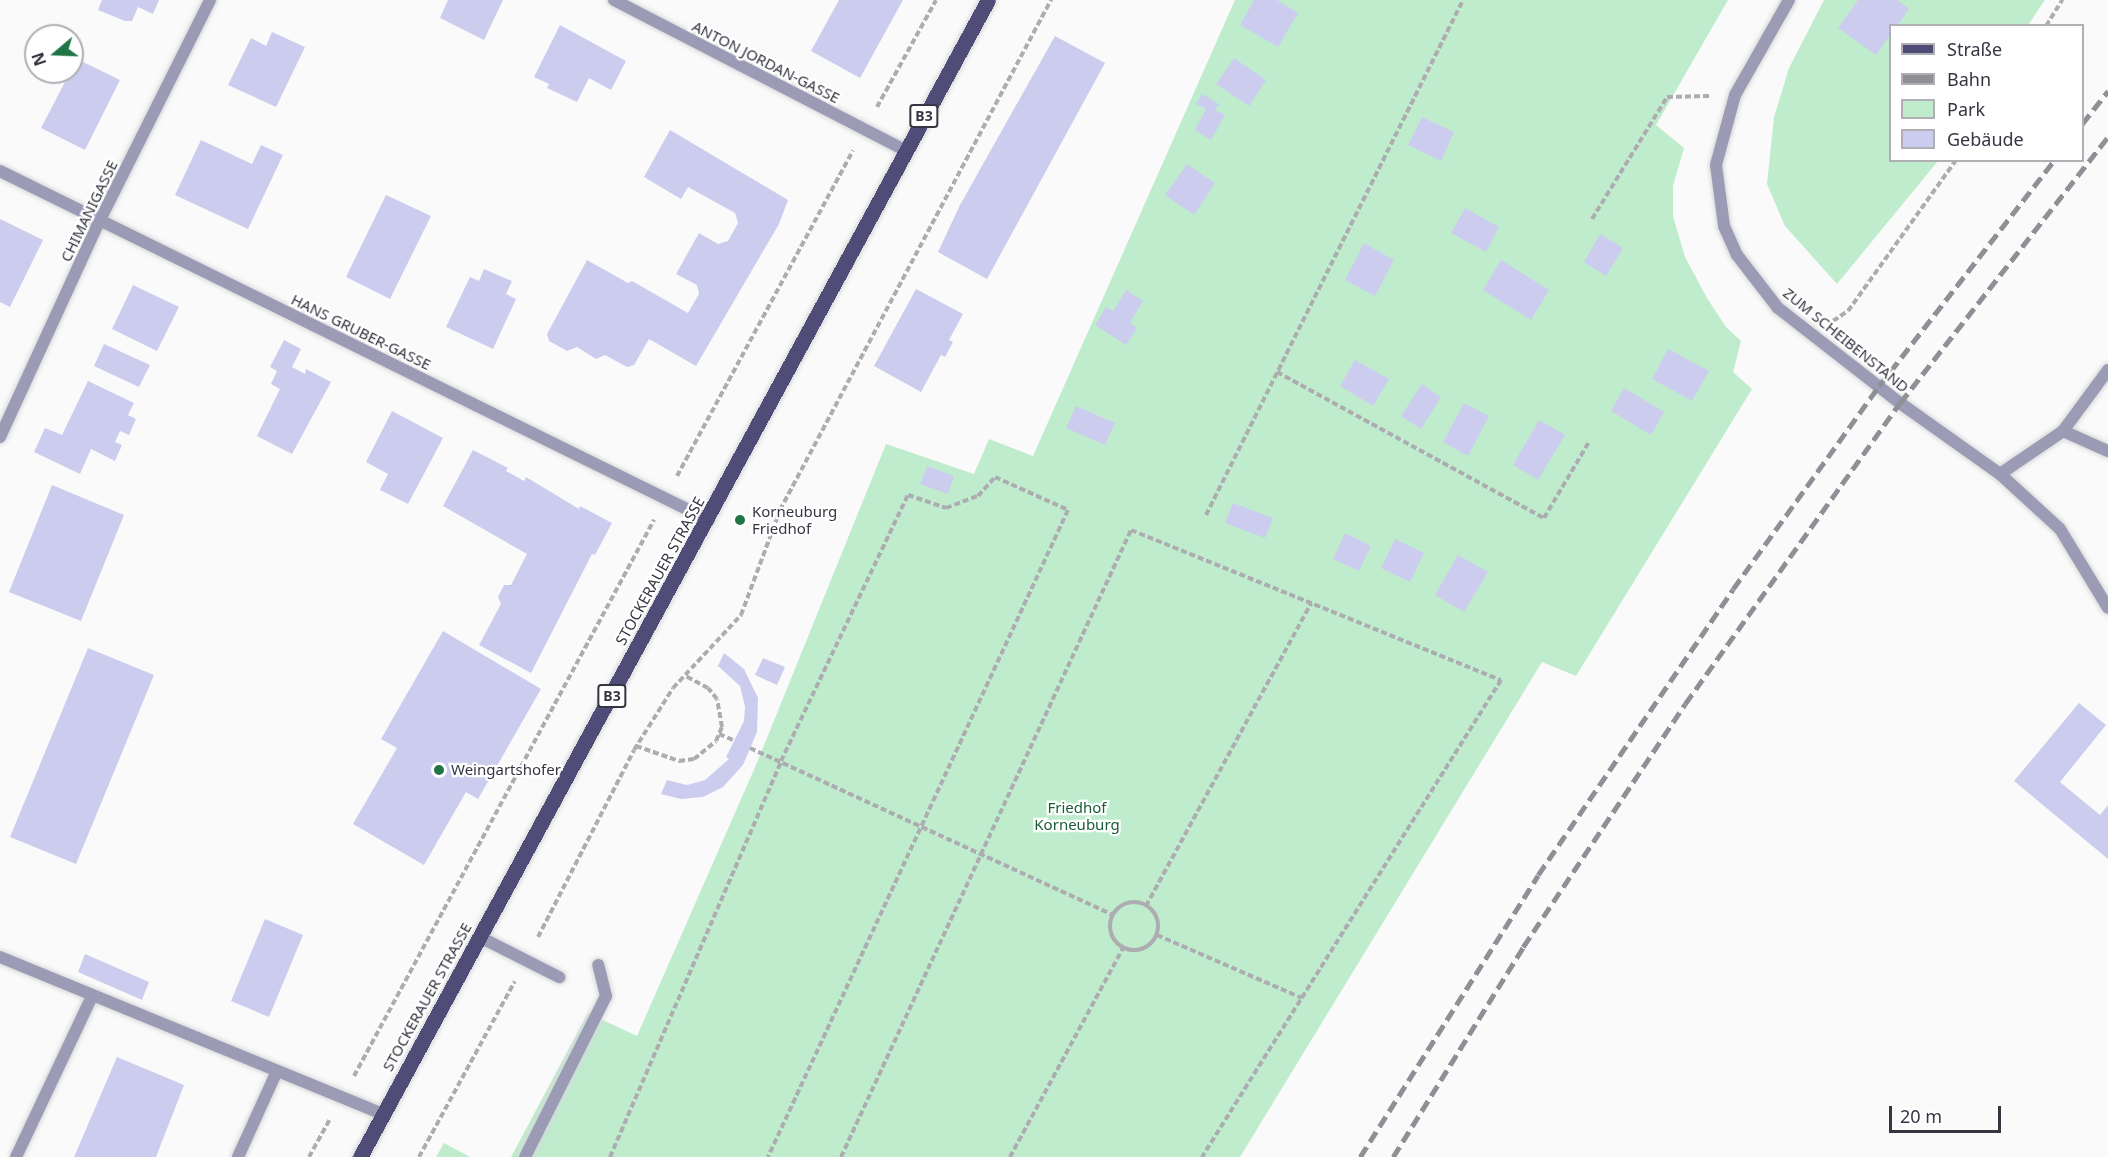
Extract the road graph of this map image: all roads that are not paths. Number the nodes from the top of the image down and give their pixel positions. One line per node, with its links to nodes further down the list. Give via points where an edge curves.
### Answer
1 (210, 0): 7 (street, CHIMANIGASSE)
2 (614, 0): 5 (street, ANTON JORDAN-GASSE)
3 (988, 0): 5 (main road, STOCKERAUER STRASSE / B3)
4 (1789, 0): 12 (street, ZUM SCHEIBENSTAND, via 1735,95 1716,165 1724,226 1754,280 1778,308)
5 (905, 150): 13 (main road, STOCKERAUER STRASSE / B3)
6 (0, 171): 7 (street, HANS GRUBER-GASSE)
7 (100, 220): 10 (street, CHIMANIGASSE); 13 (street, HANS GRUBER-GASSE)
8 (2108, 370): 9 (street)
9 (2063, 431): 11 (street); 12 (street)
10 (0, 437)
11 (2108, 451)
12 (2000, 474): 14 (street, ZUM SCHEIBENSTAND, via 2060,529)
13 (709, 520): 15 (main road, STOCKERAUER STRASSE / B3)
14 (2108, 608)
15 (480, 937): 18 (street); 21 (main road, STOCKERAUER STRASSE / B3)
16 (0, 957): 19 (street)
17 (598, 965): 25 (street, via 606,996)
18 (559, 976)
19 (92, 996): 20 (street); 22 (street)
20 (277, 1071): 21 (street); 23 (street)
21 (383, 1114): 24 (main road, STOCKERAUER STRASSE / B3)
22 (16, 1157)
23 (238, 1157)
24 (360, 1157)
25 (525, 1157)

